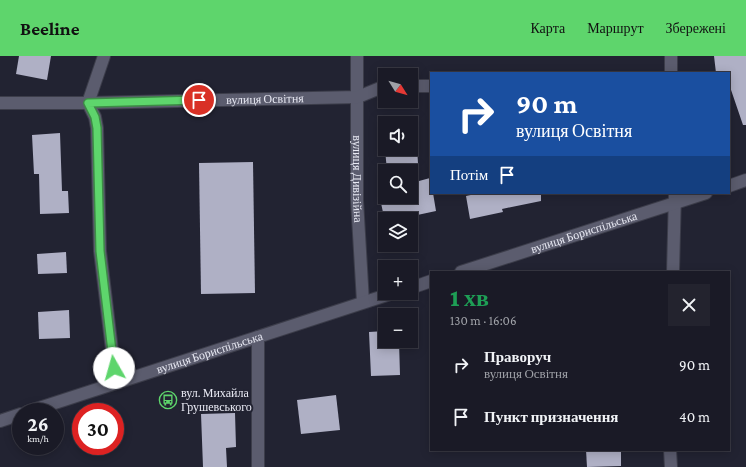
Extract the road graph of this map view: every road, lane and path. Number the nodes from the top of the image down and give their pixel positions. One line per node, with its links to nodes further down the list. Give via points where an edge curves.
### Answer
1 (104, 56): 10 (street)
2 (357, 56): 8 (street, вулиця Дивізійна)
3 (671, 56): 4 (street)
4 (672, 72)
5 (418, 86): 6 (street)
6 (430, 86)
7 (378, 89): 8 (street, вулиця Освітня)
8 (358, 96): 10 (street, вулиця Освітня); 20 (street, вулиця Дивізійна, via 357,200)
9 (0, 103): 10 (street, вулиця Освітня)
10 (88, 103): 22 (street, via 97,128 100,251)
11 (746, 180): 12 (street)
12 (730, 186)
13 (700, 194): 14 (street, вулиця Бориспільська)
14 (675, 198): 15 (street, вулиця Бориспільська); 16 (street)
15 (464, 271)
16 (673, 271)
17 (430, 281): 18 (street)
18 (418, 286)
19 (378, 298): 20 (street, вулиця Бориспільська)
20 (363, 302): 21 (street, вулиця Бориспільська)
21 (258, 337): 22 (street, вулиця Бориспільська); 27 (street)
22 (116, 383): 23 (street, вулиця Бориспільська)
23 (55, 403)
24 (12, 417): 25 (street)
25 (0, 421)
26 (670, 451): 28 (street)
27 (258, 467)
28 (671, 467)

